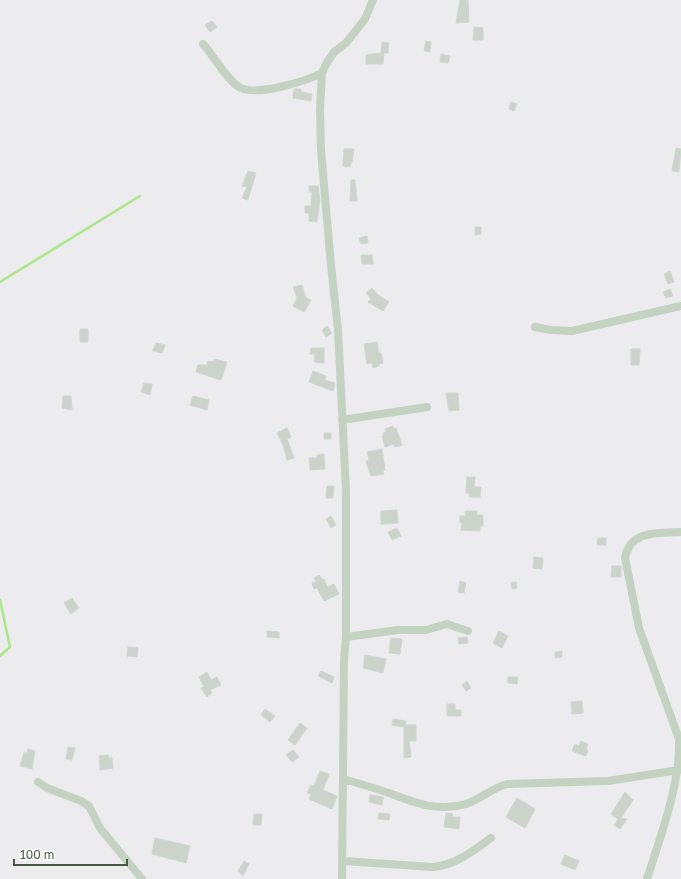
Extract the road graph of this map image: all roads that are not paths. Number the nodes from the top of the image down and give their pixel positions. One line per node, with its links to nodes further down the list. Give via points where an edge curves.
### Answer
1 (373, 0): 3 (street, via 365,19 346,43 334,52)
2 (203, 44): 3 (street, via 233,82 242,88 254,90 293,84)
3 (322, 73): 7 (street, via 321,151 336,308)
4 (681, 306): 5 (street, via 572,331)
5 (535, 326)
6 (427, 407): 7 (street)
7 (342, 420): 10 (street, via 346,491)
8 (681, 532): 11 (street, via 641,536 626,550 625,558 639,628 678,739)
9 (468, 631): 10 (street, via 447,624 426,630 398,630)
10 (346, 637): 12 (street)
11 (679, 770): 12 (street, via 608,781 507,784 498,786 480,798 449,808 412,803); 18 (street)
12 (343, 779): 15 (street)
13 (38, 782): 16 (street, via 89,806 100,828)
14 (491, 838): 15 (street, via 471,853 443,866)
15 (343, 861): 17 (street)
16 (142, 879)
17 (342, 879)
18 (647, 879)

